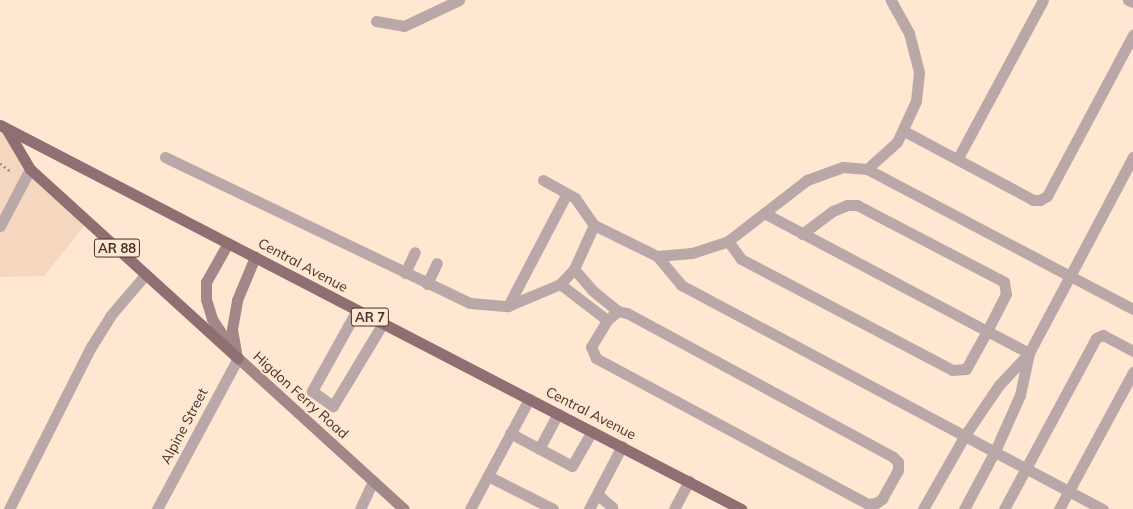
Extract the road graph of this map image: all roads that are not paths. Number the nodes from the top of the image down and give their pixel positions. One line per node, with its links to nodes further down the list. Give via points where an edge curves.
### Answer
1 (459, 0): 6 (street, via 404,26)
2 (891, 0): 9 (street, via 909,33 919,72 916,100)
3 (1043, 0): 12 (street)
4 (1128, 0): 5 (street)
5 (1133, 2)
6 (376, 21)
7 (1133, 35): 12 (street, via 1046,196 1040,200 1033,200)
8 (3, 127): 14 (main road, AR 88); 22 (main road, Central Avenue / AR 7)
9 (904, 131): 12 (street); 13 (street, via 897,142)
10 (165, 157): 28 (street)
11 (1133, 157): 30 (street)
12 (958, 158)
13 (867, 169): 17 (street, via 842,167 807,180); 30 (street)
14 (30, 170): 19 (street); 29 (main road, AR 88)
15 (543, 180): 16 (street)
16 (567, 193): 18 (street, via 575,198); 33 (street)
17 (764, 213): 20 (street); 21 (street)
18 (594, 225): 24 (street); 27 (street)
19 (0, 226)
20 (802, 234): 39 (street); 39 (street, via 832,211 847,205 856,205 1004,282 1006,294)
21 (728, 240): 24 (street, via 692,253); 39 (street, via 741,259 952,370 966,369)
22 (228, 243): 25 (main road, Central Avenue / AR 7); 42 (main road, via 206,282 206,299 212,319)
23 (415, 252): 28 (street)
24 (656, 256): 48 (street, via 681,285)
25 (255, 257): 35 (main road, Central Avenue / AR 7); 42 (main road, Higdon Ferry Road, via 237,300 232,329)
26 (437, 263): 31 (street)
27 (574, 269): 32 (street); 36 (street, via 593,291)
28 (405, 273): 31 (street)
29 (146, 274): 42 (main road, AR 88); 58 (street, via 110,316 91,347)
30 (1070, 276): 34 (street); 41 (street)
31 (427, 284): 33 (street, via 470,303)
32 (560, 284): 33 (street); 37 (street)
33 (508, 306)
34 (1133, 309)
35 (357, 310): 38 (main road, Central Avenue / AR 7); 38 (street, via 312,391 333,406)
36 (618, 311): 37 (street); 37 (street, via 627,313 893,457 898,462 898,470 882,499 876,504 868,504 596,358 591,347)
37 (607, 320)
38 (383, 323): 44 (main road, Central Avenue / AR 7)
39 (987, 331): 41 (street)
40 (1133, 351): 52 (street, via 1103,336 1096,338)
41 (1030, 353): 48 (street, via 999,385); 51 (street, via 1020,395)
42 (238, 358): 54 (main road, Higdon Ferry Road / AR 88); 59 (street, Alpine Street)
43 (1133, 372): 56 (street)
44 (529, 399): 45 (main road, Central Avenue / AR 7); 47 (street)
45 (558, 414): 46 (main road, Central Avenue / AR 7); 50 (street)
46 (592, 431): 49 (main road, Central Avenue / AR 7); 50 (street, via 572,466)
47 (510, 433): 50 (street); 53 (street)
48 (965, 435): 51 (street); 68 (street)
49 (622, 446): 55 (main road, Central Avenue / AR 7); 57 (street)
50 (539, 449)
51 (995, 451): 52 (street); 69 (street)
52 (1026, 468): 56 (street); 70 (street)
53 (488, 476): 62 (street); 63 (street)
54 (373, 481): 60 (street); 61 (main road, Higdon Ferry Road / AR 88)
55 (689, 481): 66 (street); 67 (main road, Central Avenue / AR 7)
56 (1069, 491): 71 (street); 72 (street)
57 (597, 494): 64 (street); 65 (street, via 612,507)
58 (9, 509)
59 (156, 509)
60 (360, 509)
61 (404, 509)
62 (470, 509)
63 (553, 509)
64 (589, 509)
65 (611, 509)
66 (674, 509)
67 (741, 509)
68 (923, 509)
69 (964, 509)
70 (1004, 509)
71 (1059, 509)
72 (1103, 509)

